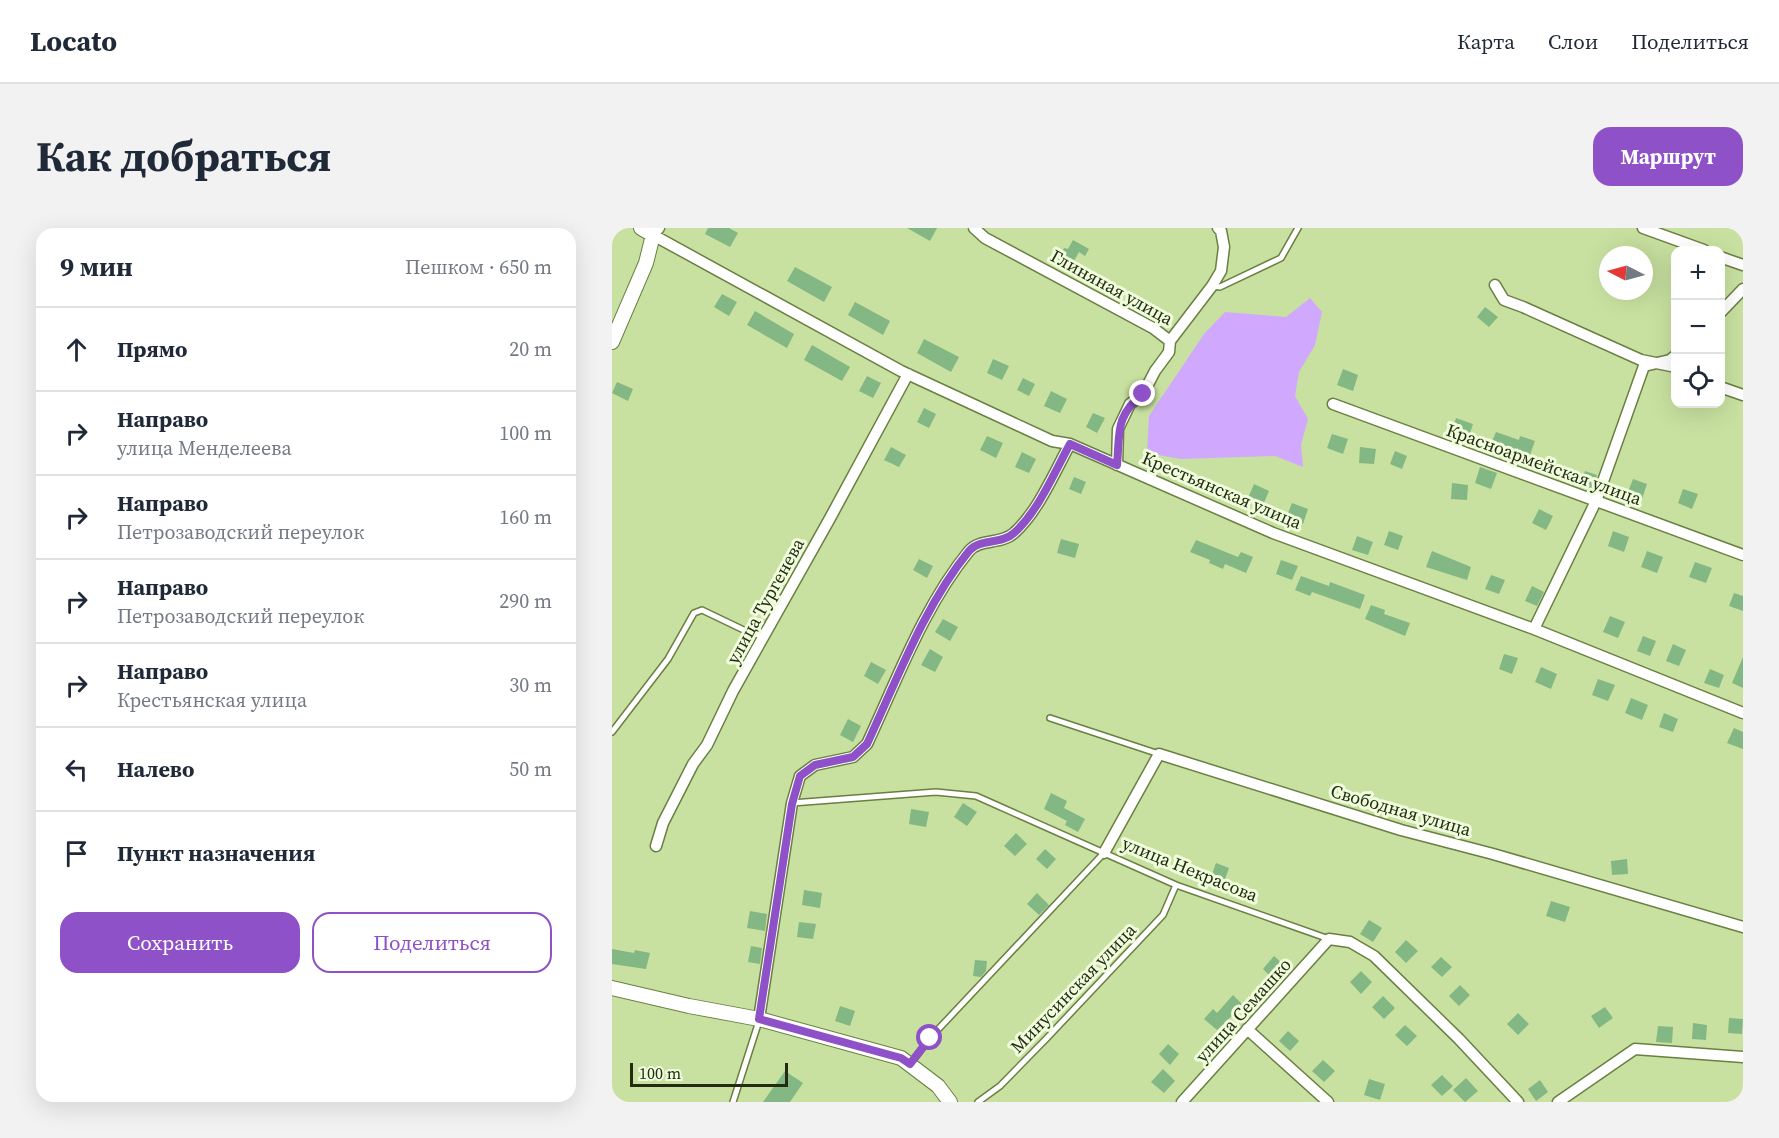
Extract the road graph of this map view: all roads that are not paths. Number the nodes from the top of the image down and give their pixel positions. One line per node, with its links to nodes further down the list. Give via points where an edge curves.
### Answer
1 (974, 228): 13 (street, Глиняная улица, via 985,238 1153,327)
2 (1298, 228): 10 (lane, via 1281,258 1220,287)
3 (1643, 228): 6 (street)
4 (1220, 229): 10 (street, via 1224,247 1221,271)
5 (651, 230): 14 (street, via 646,263); 18 (street, Крестьянская улица)
6 (1693, 246)
7 (1725, 259): 8 (street)
8 (1743, 265)
9 (1496, 285): 16 (street, via 1504,300 1641,360)
10 (1212, 286): 13 (street)
11 (1743, 289): 12 (street)
12 (1725, 308)
13 (1170, 340): 23 (street, via 1169,352 1143,394 1130,404 1118,429)
14 (612, 342)
15 (1671, 359): 16 (street)
16 (1657, 363): 17 (street); 24 (street, via 1644,366)
17 (1671, 366)
18 (908, 374): 22 (street, Крестьянская улица, via 1052,441); 27 (street, улица Тургенева)
19 (1725, 389): 20 (street)
20 (1743, 395)
21 (1333, 404): 24 (street, Красноармейская улица)
22 (1070, 444): 23 (street, Крестьянская улица); 32 (street, via 1034,509 1015,532 1002,541 971,548 933,604 867,744 853,757 815,765 800,776)
23 (1117, 465): 26 (street, Крестьянская улица, via 1273,533)
24 (1596, 501): 25 (street, Красноармейская улица); 26 (street)
25 (1743, 555)
26 (1534, 629): 28 (street, Крестьянская улица)
27 (764, 636): 30 (lane, via 702,610 694,613 668,659); 33 (street, улица Тургенева, via 707,745 688,773)
28 (1743, 713)
29 (1050, 718): 31 (lane)
30 (612, 732)
31 (1159, 754): 34 (street); 36 (street, Свободная улица, via 1401,830)
32 (792, 804): 34 (lane, улица Некрасова, via 936,792 976,796); 39 (street)
33 (656, 846)
34 (1104, 853): 35 (lane, улица Некрасова); 42 (lane)
35 (1176, 885): 37 (lane, улица Некрасова); 45 (lane, Минусинская улица, via 1163,915 1000,1086)
36 (1743, 927)
37 (1329, 939): 40 (street, улица Семашко); 48 (street, улица Некрасова, via 1350,942 1374,956)
38 (612, 988): 39 (street)
39 (759, 1019): 42 (street, via 901,1058); 43 (lane)
40 (1247, 1029): 46 (street, улица Семашко); 47 (street)
41 (1743, 1057): 49 (street, via 1635,1049)
42 (910, 1064): 44 (street, via 938,1086)
43 (734, 1102)
44 (950, 1102)
45 (978, 1102)
46 (1182, 1102)
47 (1328, 1102)
48 (1518, 1102)
49 (1558, 1102)

